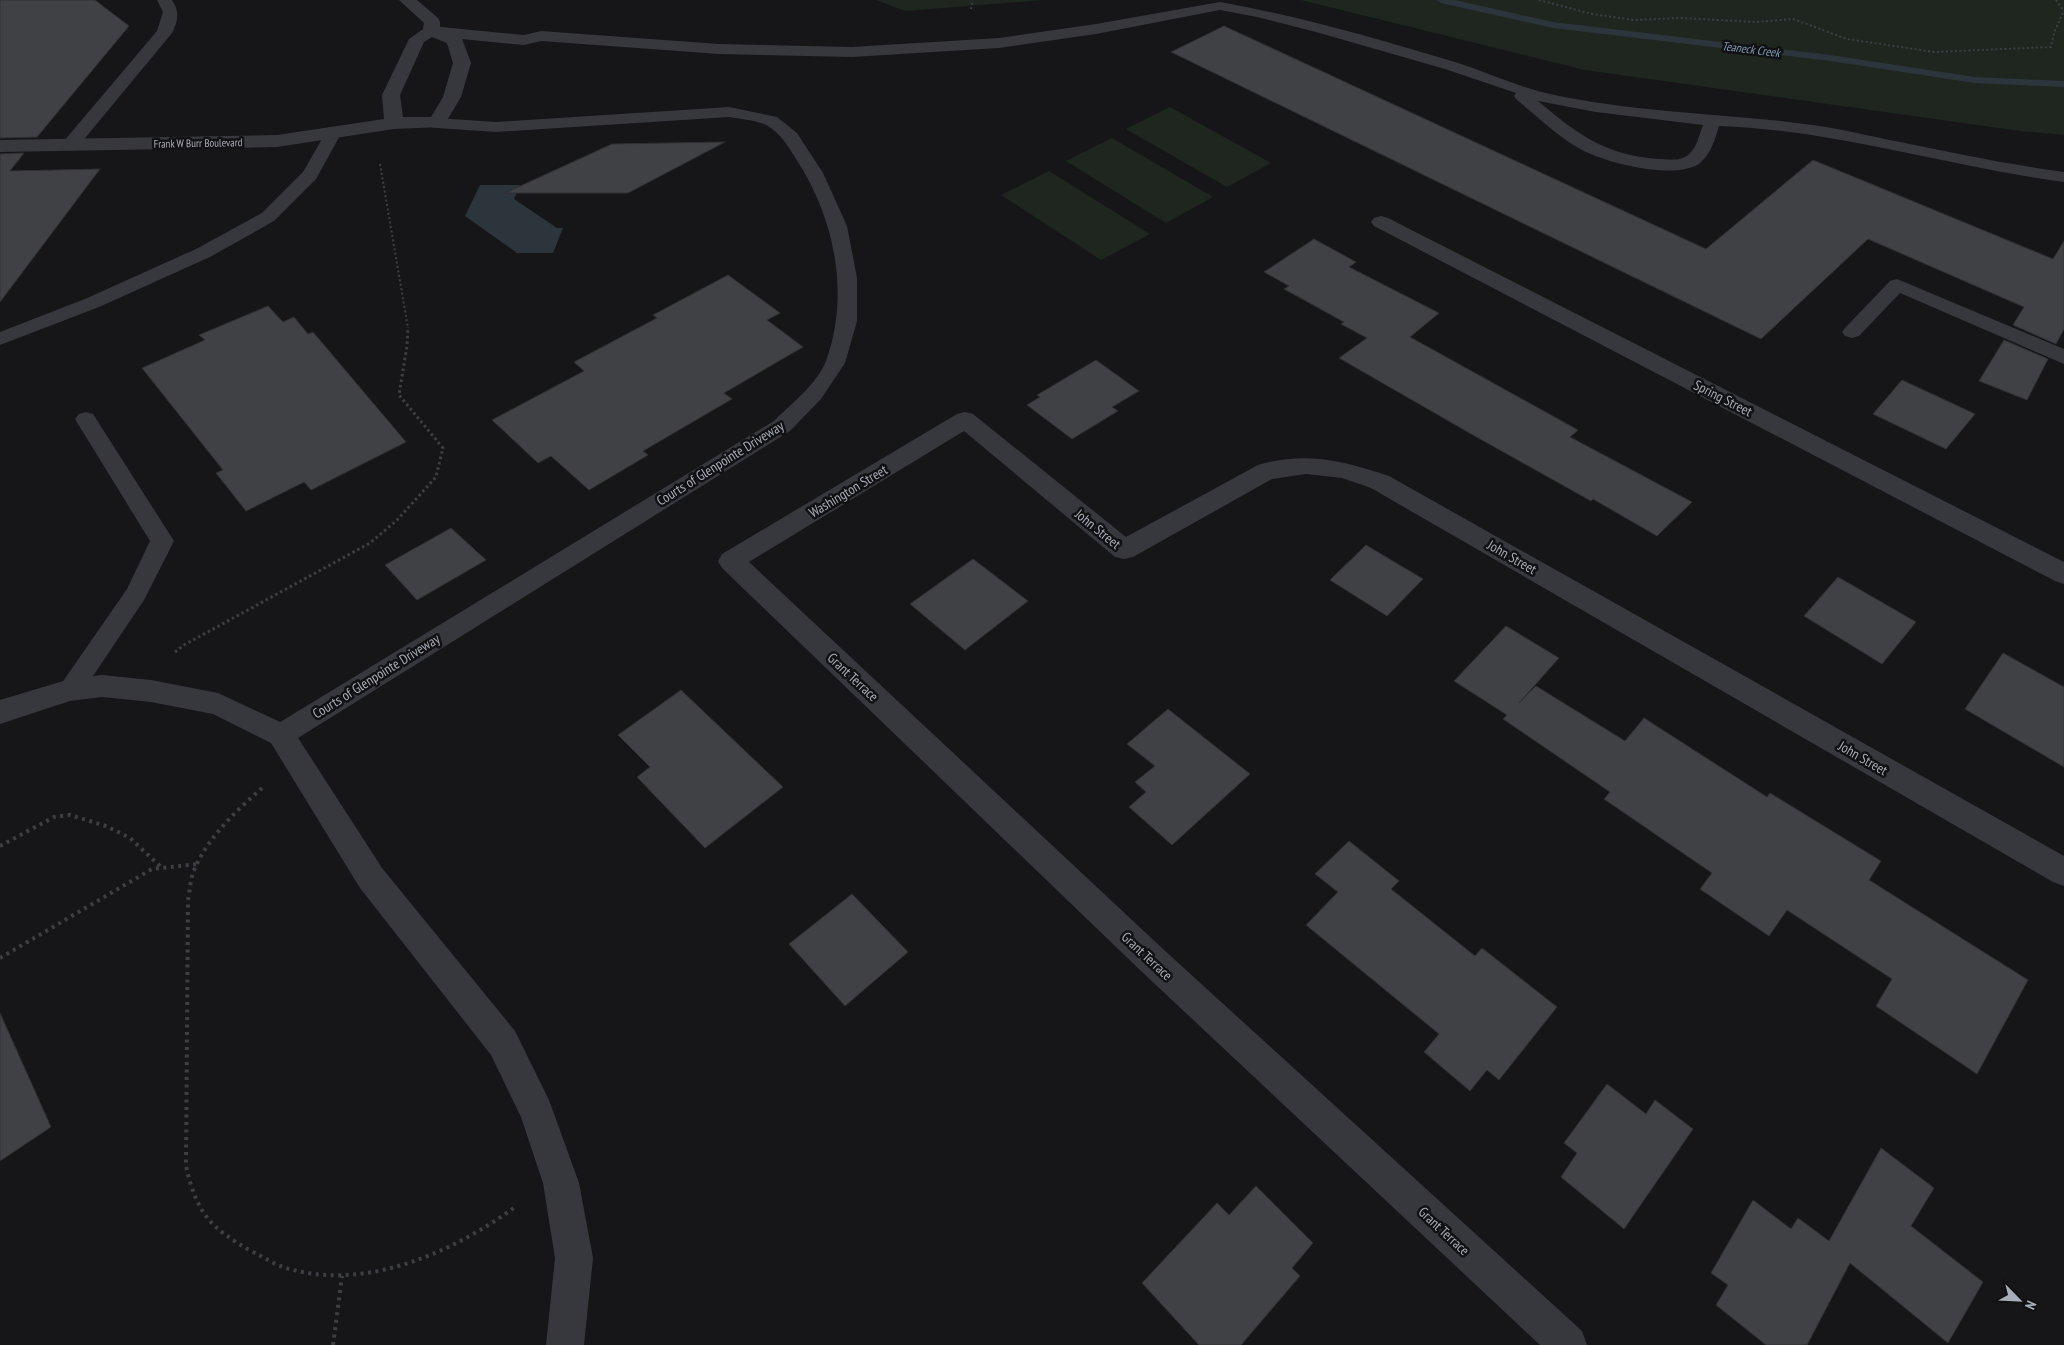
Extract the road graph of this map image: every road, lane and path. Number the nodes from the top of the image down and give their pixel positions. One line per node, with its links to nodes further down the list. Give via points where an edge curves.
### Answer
1 (164, 0): 14 (lane, via 169,4 172,18 164,33)
2 (407, 0): 8 (street)
3 (973, 0): 6 (path)
4 (1539, 0): 7 (path, via 1592,14 1634,20 1680,18 1756,22 1793,19 1847,39 1934,52 2051,48)
5 (2056, 0): 7 (path)
6 (971, 9)
7 (2064, 10)
8 (432, 26): 9 (lane, via 524,40 541,36 719,49 852,52 999,43 1220,6 1321,29); 11 (street, via 417,39 395,86); 12 (street, via 455,40 462,64 452,98)
9 (1508, 85): 10 (lane, via 1562,101); 10 (lane, via 1582,143 1599,152 1650,164 1683,164 1694,160)
10 (1713, 121): 16 (lane, via 1816,130)
11 (387, 123): 12 (street, Frank W Burr Boulevard); 13 (street, Frank W Burr Boulevard); 25 (path, via 379,161 408,327 399,395 443,448 436,477 397,520 370,543 184,645)
12 (437, 123): 28 (lane, Courts of Glenpointe Driveway, via 496,127 729,112 771,121 791,137 814,173 838,226 847,278 847,321 835,363 814,394 782,426)
13 (334, 132): 14 (street, Frank W Burr Boulevard, via 277,141); 19 (lane, via 310,175 268,217 135,284)
14 (70, 145): 15 (street, Frank W Burr Boulevard)
15 (0, 146)
16 (2064, 177)
17 (1381, 222): 24 (street, Spring Street)
18 (1852, 332): 20 (lane, via 1897,285)
19 (0, 339)
20 (2064, 357)
21 (86, 419): 26 (lane, via 162,541 136,594)
22 (966, 420): 23 (street, Washington Street); 32 (street, John Street, via 1124,550 1267,471 1306,466 1344,470 1380,482)
23 (731, 561): 38 (street, Grant Terrace, via 1152,960)
24 (2064, 574)
25 (127, 689): 26 (street, via 102,686); 28 (street, via 218,704)
26 (70, 690): 27 (street)
27 (0, 712)
28 (288, 747): 30 (path, via 247,802 207,847); 34 (street, via 371,878 504,1043 536,1112)
29 (0, 846): 31 (path, via 54,817 70,815 124,835)
30 (198, 864): 31 (path); 35 (path, via 188,900 186,1166 190,1189 198,1208 224,1236 275,1264)
31 (162, 868): 33 (path, via 152,869)
32 (2064, 872)
33 (0, 958)
34 (558, 1172): 35 (path, via 499,1220 458,1242 387,1268); 37 (street, via 574,1258)
35 (342, 1276): 36 (path)
36 (333, 1345)
37 (565, 1345)
38 (1568, 1345)

